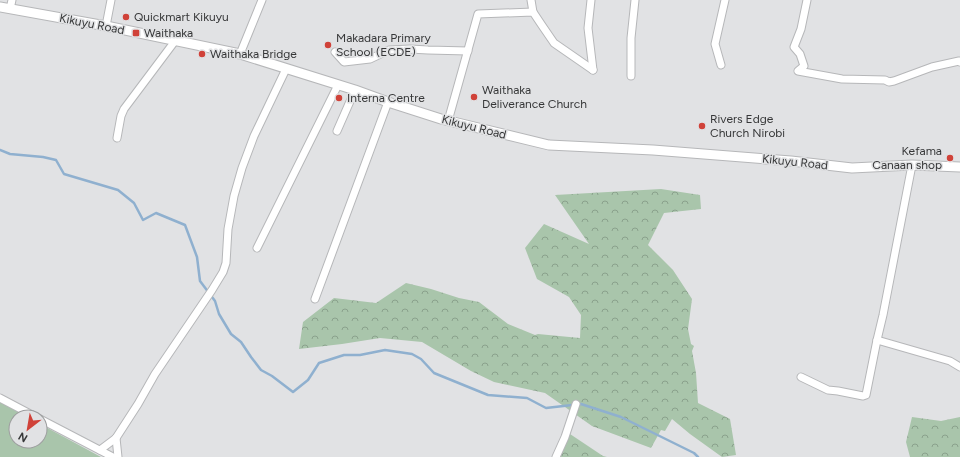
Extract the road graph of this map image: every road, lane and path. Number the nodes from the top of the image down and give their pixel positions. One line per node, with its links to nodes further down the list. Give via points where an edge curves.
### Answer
1 (111, 0): 11 (street)
2 (262, 0): 15 (street)
3 (531, 0): 10 (street)
4 (591, 0): 10 (street, via 588,28 593,70 554,43)
5 (635, 0): 19 (street)
6 (725, 0): 17 (street, via 715,44)
7 (807, 0): 16 (street, via 794,47 800,54 804,66 798,71 842,79 889,82)
8 (11, 5): 9 (main road, Kikuyu Road); 11 (main road, Kikuyu Road)
9 (0, 7)
10 (533, 12): 13 (street, via 478,14)
11 (106, 26): 12 (main road, Kikuyu Road)
12 (175, 41): 15 (main road, Kikuyu Road); 25 (street, via 124,109)
13 (468, 50): 14 (street, via 389,50 370,59 344,62); 23 (street)
14 (335, 52)
15 (240, 54): 18 (main road, Kikuyu Road)
16 (960, 62)
17 (721, 65)
18 (286, 69): 20 (main road, Kikuyu Road); 37 (street, via 254,136 242,168 234,196 228,229 226,263 222,272)
19 (631, 76)
20 (338, 85): 21 (main road, Kikuyu Road); 28 (street)
21 (355, 90): 22 (main road, Kikuyu Road); 24 (street)
22 (388, 102): 23 (main road, Kikuyu Road); 29 (street)
23 (448, 121): 26 (main road, Kikuyu Road, via 549,145 653,150 852,168)
24 (337, 131)
25 (117, 138)
26 (912, 165): 27 (main road, Kikuyu Road); 30 (street)
27 (960, 167)
28 (257, 248)
29 (315, 299)
30 (877, 340): 31 (street, via 950,361); 32 (street, via 866,395 828,390)
31 (960, 367)
32 (801, 377)
33 (0, 398): 35 (street)
34 (576, 404): 41 (street)
35 (21, 409)
36 (48, 423): 38 (street)
37 (116, 438): 38 (street); 40 (street)
38 (100, 450): 39 (street)
39 (113, 457)
40 (118, 457)
41 (556, 457)

